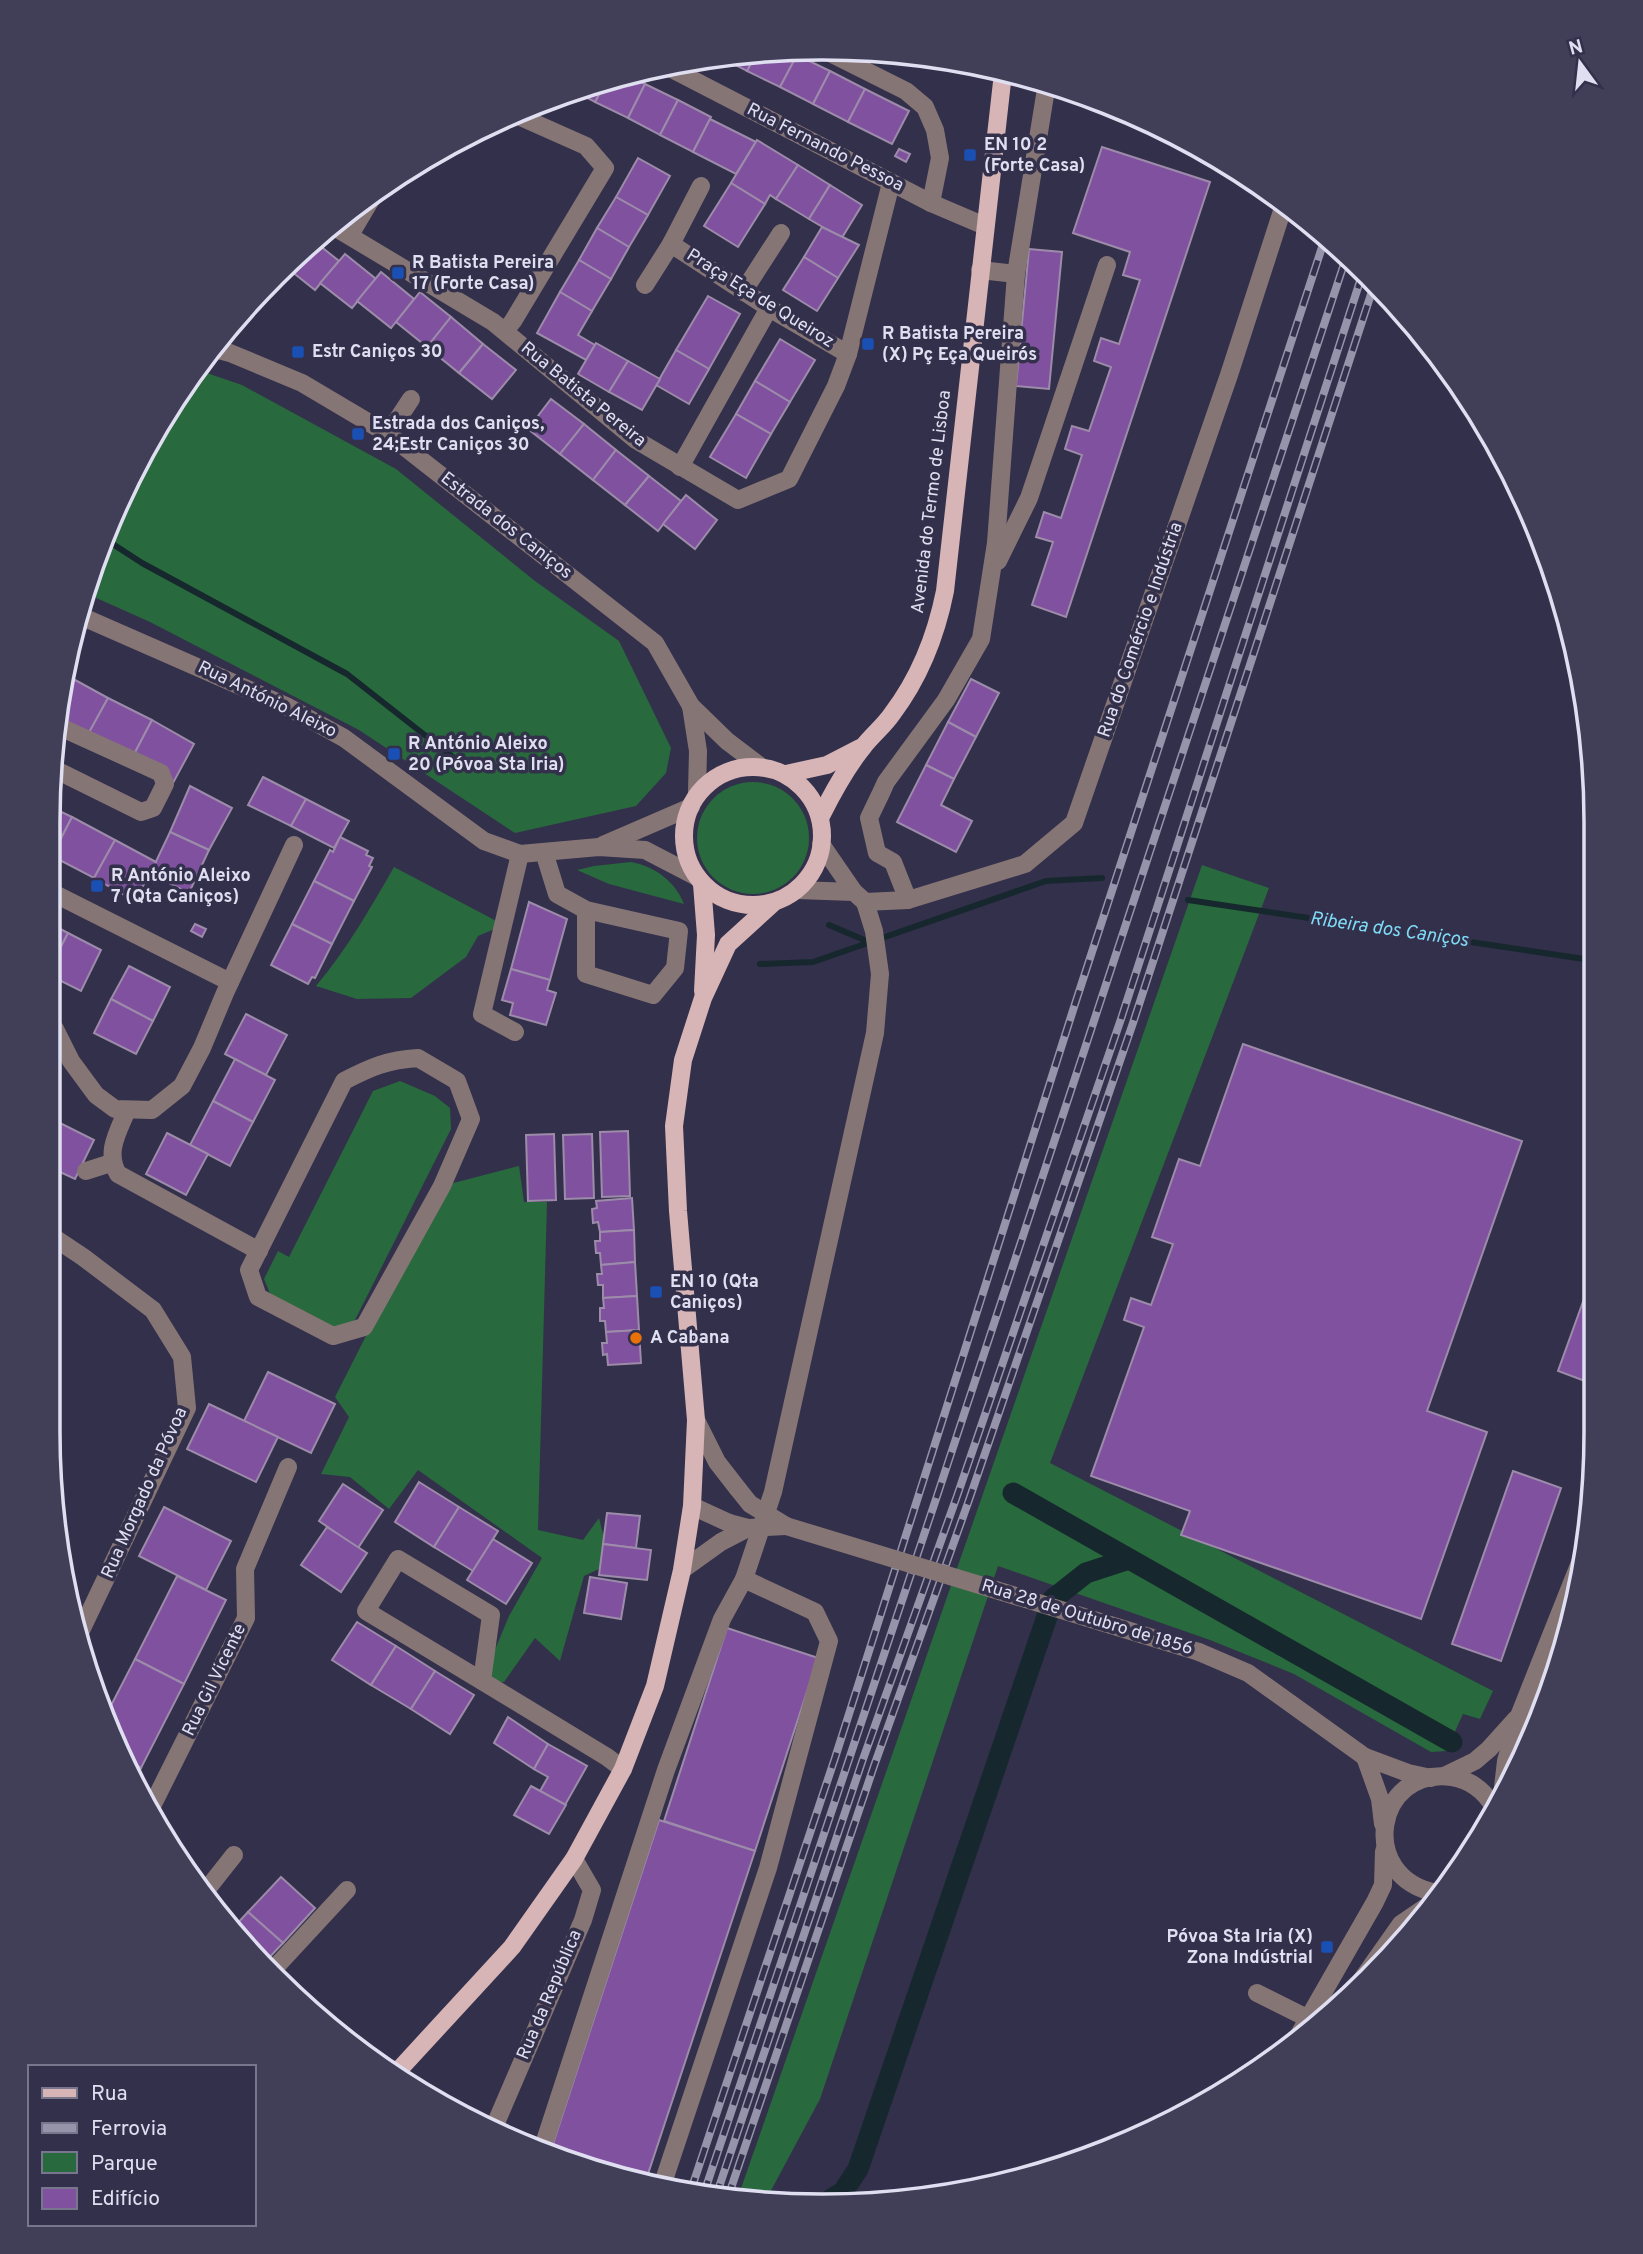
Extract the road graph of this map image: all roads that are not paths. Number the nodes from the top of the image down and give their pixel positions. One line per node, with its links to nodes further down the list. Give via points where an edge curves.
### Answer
1 (845, 60): 8 (street, via 906,91 925,107 940,158)
2 (679, 73): 6 (street, Rua Fernando Pessoa)
3 (1002, 81): 11 (main road, Avenida do Termo de Lisboa)
4 (1045, 93): 18 (street)
5 (526, 120): 22 (street, via 586,146 605,168)
6 (891, 183): 8 (street, Rua Fernando Pessoa); 24 (street, Rua Batista Pereira)
7 (701, 187): 15 (street, Praça Eça de Queiroz)
8 (931, 203): 11 (street, Rua Fernando Pessoa)
9 (363, 214): 14 (street)
10 (1281, 214): 47 (street, Rua do Comércio e Indústria, via 1074,823 1025,864)
11 (985, 226): 17 (main road, Avenida do Termo de Lisboa)
12 (342, 231): 14 (street, Rua Batista Pereira)
13 (780, 233): 20 (street)
14 (350, 235): 22 (street, Rua Batista Pereira)
15 (671, 244): 19 (street, Praça Eça de Queiroz); 20 (street, Praça Eça de Queiroz)
16 (1107, 265): 28 (street, via 1029,498)
17 (980, 270): 18 (street); 32 (main road, Avenida do Termo de Lisboa, via 938,627 910,689)
18 (1016, 274): 28 (street)
19 (645, 285)
20 (743, 292): 21 (street, Praça Eça de Queiroz)
21 (769, 309): 24 (street, Praça Eça de Queiroz); 27 (street)
22 (505, 331): 27 (street, Rua Batista Pereira, via 636,440)
23 (223, 350): 26 (street, Estrada dos Caniços, via 302,383)
24 (848, 354): 27 (street, Rua Batista Pereira, via 789,479 738,500)
25 (411, 399): 26 (street)
26 (388, 434): 30 (street, Estrada dos Caniços, via 655,643)
27 (680, 467)
28 (991, 576): 47 (street, via 981,639 946,700 886,782 869,818 877,853 893,862)
29 (87, 619): 42 (street, Rua António Aleixo, via 286,706 344,738 484,841)
30 (691, 706): 33 (street, Estrada dos Caniços); 36 (street, Estrada dos Caniços, via 698,751)
31 (65, 729): 34 (street, via 161,774 165,784 153,808 141,812)
32 (863, 747): 35 (main road, Avenida do Termo de Lisboa, via 827,765); 37 (main road, Avenida do Termo de Lisboa)
33 (761, 766): 35 (main road); 36 (main road, via 733,769 709,781)
34 (61, 772)
35 (786, 774): 37 (main road, via 808,792)
36 (694, 799): 40 (street, Rua António Aleixo); 43 (main road, via 683,829 686,856)
37 (821, 816): 38 (main road)
38 (821, 844): 44 (main road, via 815,869); 46 (street)
39 (294, 845): 50 (street)
40 (599, 847): 41 (street, Rua António Aleixo); 43 (street, Rua António Aleixo, via 645,850)
41 (544, 852): 42 (street, Rua António Aleixo); 49 (street, via 557,894)
42 (520, 854): 52 (street, via 482,1014)
43 (699, 880): 48 (main road, via 720,898 746,906); 51 (main road, via 706,935)
44 (797, 890): 46 (street, Rua do Comércio e Indústria); 48 (main road)
45 (60, 897): 50 (street)
46 (859, 897): 47 (street, Rua do Comércio e Indústria); 65 (street, via 874,931 880,974 875,1033 773,1492)
47 (908, 900)
48 (773, 903): 51 (main road, via 729,944)
49 (586, 911): 49 (street, via 586,974 653,995 675,968 679,931)
50 (230, 982): 54 (street, via 182,1086 152,1110)
51 (703, 998): 59 (main road, via 683,1060 674,1126)
52 (515, 1032)
53 (60, 1039): 54 (street, via 96,1095 115,1110)
54 (127, 1110): 55 (street, via 111,1148)
55 (111, 1163): 56 (street); 58 (street, via 118,1174)
56 (86, 1171)
57 (60, 1242): 67 (street, Rua Morgado da Póvoa, via 153,1310 182,1357 187,1408)
58 (259, 1251): 58 (street, via 249,1270 258,1297 333,1336 365,1327 442,1186 471,1119 457,1081 418,1058 374,1065 344,1081)
59 (696, 1420): 61 (main road); 62 (street, Rua 28 de Outubro de 1856, bridge, via 717,1462 750,1504)
60 (288, 1467): 75 (street, Rua Gil Vicente, via 245,1569 246,1618)
61 (692, 1506): 63 (street, Rua 28 de Outubro de 1856, bridge); 64 (main road)
62 (786, 1527): 63 (street, Rua 28 de Outubro de 1856, bridge); 70 (street, Rua 28 de Outubro de 1856, bridge, via 1199,1652 1248,1673)
63 (748, 1528): 64 (street, Rua 28 de Outubro de 1856)
64 (682, 1570): 71 (main road, via 655,1686)
65 (744, 1579): 90 (street, via 722,1619 666,1770); 91 (street, via 815,1612 829,1641 768,1868)
66 (1564, 1602): 69 (street)
67 (84, 1625)
68 (482, 1681): 68 (street, via 491,1615 398,1559 366,1611); 71 (street)
69 (1519, 1716): 72 (street); 73 (street, via 1475,1761)
70 (1365, 1756): 73 (street, Rua 28 de Outubro de 1856, via 1408,1773); 76 (street, via 1380,1799)
71 (623, 1769): 78 (main road)
72 (1505, 1770)
73 (1437, 1777): 74 (street, Rua 28 de Outubro de 1856, via 1469,1783); 76 (street, via 1419,1781 1399,1796)
74 (1488, 1800)
75 (155, 1801)
76 (1384, 1835): 81 (street, via 1393,1867 1413,1886); 86 (street, via 1383,1885)
77 (234, 1854): 79 (street)
78 (574, 1859): 88 (main road, via 512,1947); 89 (street, Rua da República, via 592,1890)
79 (210, 1886)
80 (347, 1890): 84 (street)
81 (1430, 1891)
82 (1406, 1921): 83 (street)
83 (1392, 1937)
84 (277, 1965)
85 (1257, 1993): 87 (street)
86 (1311, 2016)
87 (1308, 2018)
88 (401, 2068)
89 (496, 2121)
90 (545, 2142)
91 (665, 2178)

